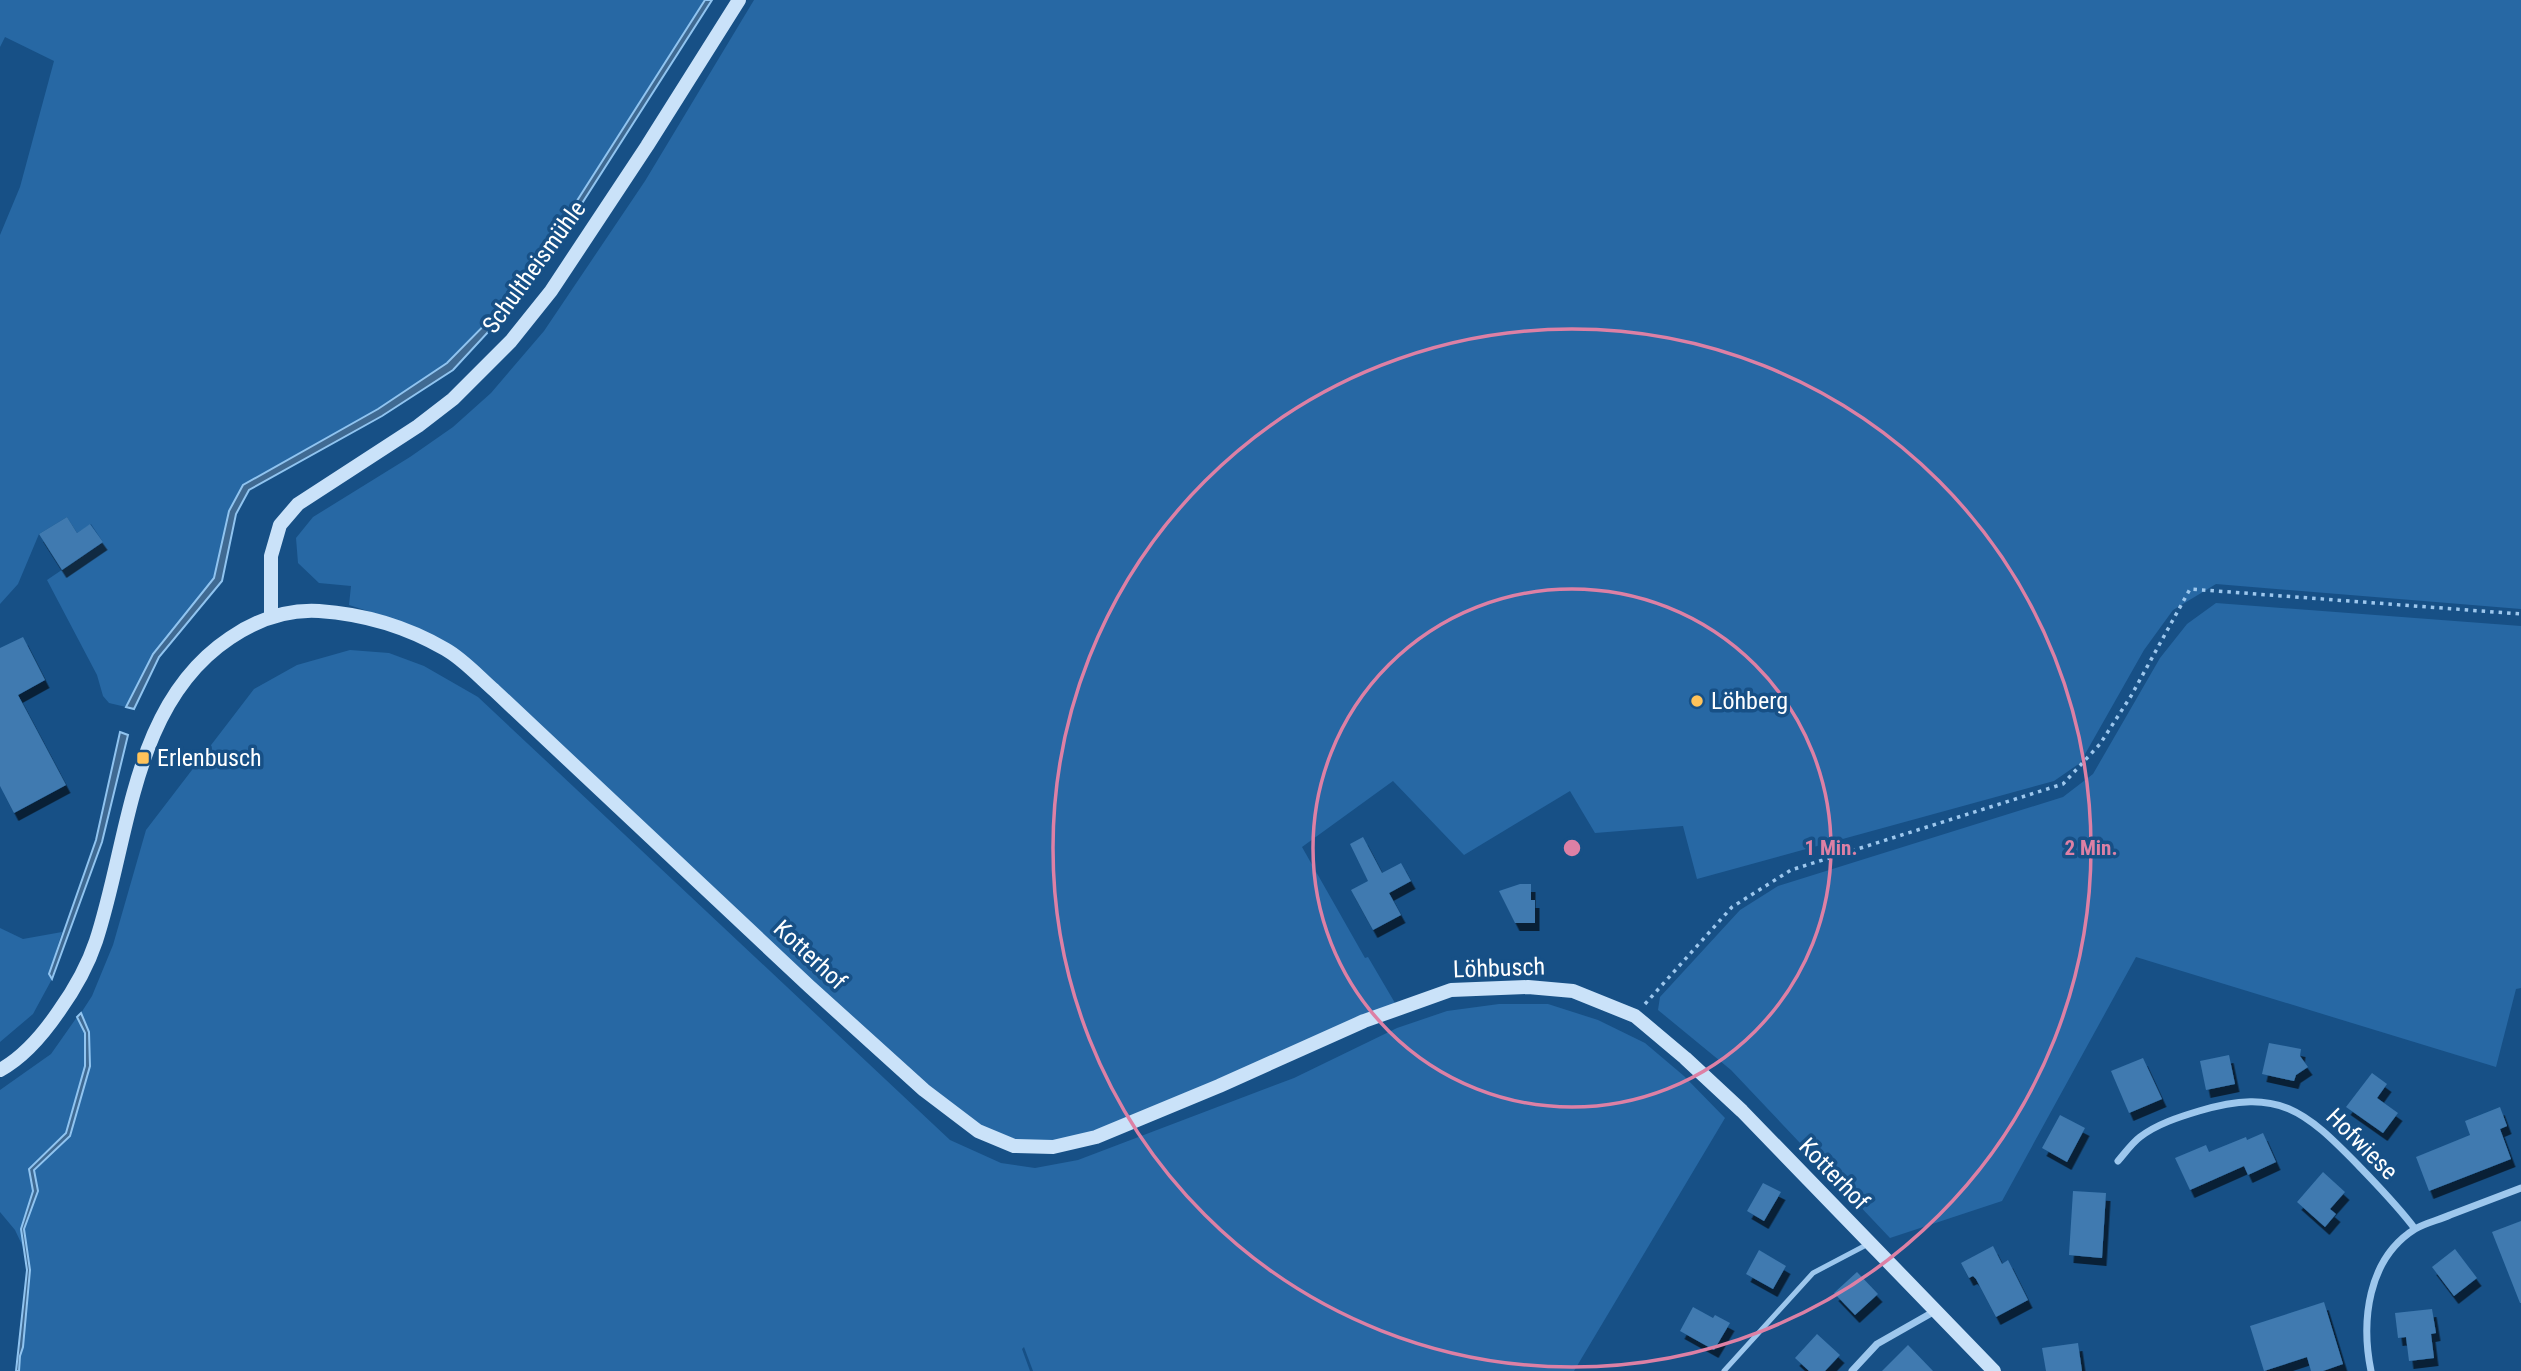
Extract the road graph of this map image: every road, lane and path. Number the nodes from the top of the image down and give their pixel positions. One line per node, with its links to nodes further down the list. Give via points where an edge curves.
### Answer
1 (738, 0): 3 (street, Schultheismühle, via 588,235 511,341 453,399 298,504 280,525 271,556)
2 (2521, 614): 4 (path, via 2190,589 2100,744 2063,784 1791,870 1732,907)
3 (271, 616): 5 (street, Kotterhof, via 298,610 348,613 408,630 447,650 924,1090 978,1131 1014,1146 1053,1147 1096,1138); 6 (street, Kotterhof, via 213,649 177,691 143,758 96,942 72,992 44,1033)
4 (1635, 1016): 5 (street, Löhbusch, via 1573,991 1528,987 1451,990); 10 (street, Kotterhof, via 1742,1111)
5 (1364, 1021)
6 (0, 1070)
7 (2118, 1161): 9 (street, Hofwiese, via 2140,1137 2175,1119 2215,1106 2272,1103 2309,1118 2325,1132)
8 (2521, 1188): 9 (street)
9 (2415, 1229): 15 (street, via 2392,1250 2377,1275 2365,1342)
10 (1870, 1243): 11 (street, Kotterhof); 12 (lane, via 1813,1273)
11 (1936, 1310): 13 (street, via 1877,1344); 14 (street, Kotterhof)
12 (1724, 1371)
13 (1852, 1371)
14 (1994, 1371)
15 (2371, 1371)

